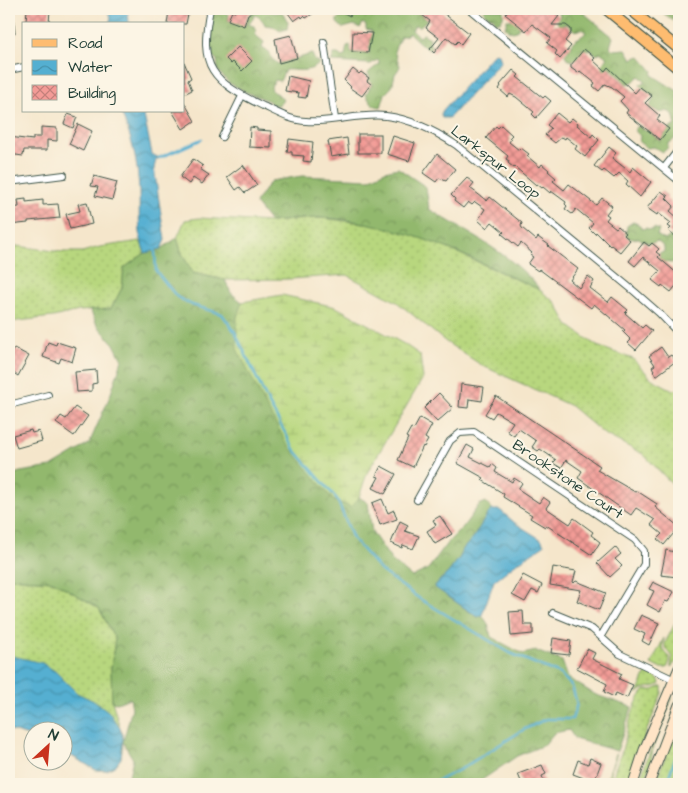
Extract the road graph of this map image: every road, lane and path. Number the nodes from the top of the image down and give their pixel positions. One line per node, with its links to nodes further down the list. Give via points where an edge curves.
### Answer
1 (210, 9): 10 (street, Larkspur Loop, via 206,43 210,65 224,85)
2 (469, 9): 14 (street)
3 (606, 9): 8 (main road)
4 (630, 9): 6 (main road)
5 (324, 42): 11 (street)
6 (679, 49)
7 (22, 67): 9 (street)
8 (679, 69)
9 (9, 70)
10 (242, 96): 11 (street, Larkspur Loop, via 295,119); 12 (street)
11 (335, 119): 18 (street, Larkspur Loop, via 394,118 421,125 445,137 636,292)
12 (222, 137)
13 (679, 149): 14 (street)
14 (664, 168): 16 (street)
15 (64, 175): 17 (street)
16 (679, 181)
17 (9, 182)
18 (679, 334)
19 (48, 395): 20 (street)
20 (9, 405)
21 (417, 500): 23 (street, Brookstone Court, via 450,441 460,432 474,432 635,540 644,551 644,564)
22 (553, 612): 23 (street, via 583,624)
23 (601, 636): 25 (street, via 620,654)
24 (679, 668): 25 (street)
25 (677, 681): 27 (street, via 644,750)
26 (679, 706): 28 (street)
27 (633, 784)
28 (649, 784)

